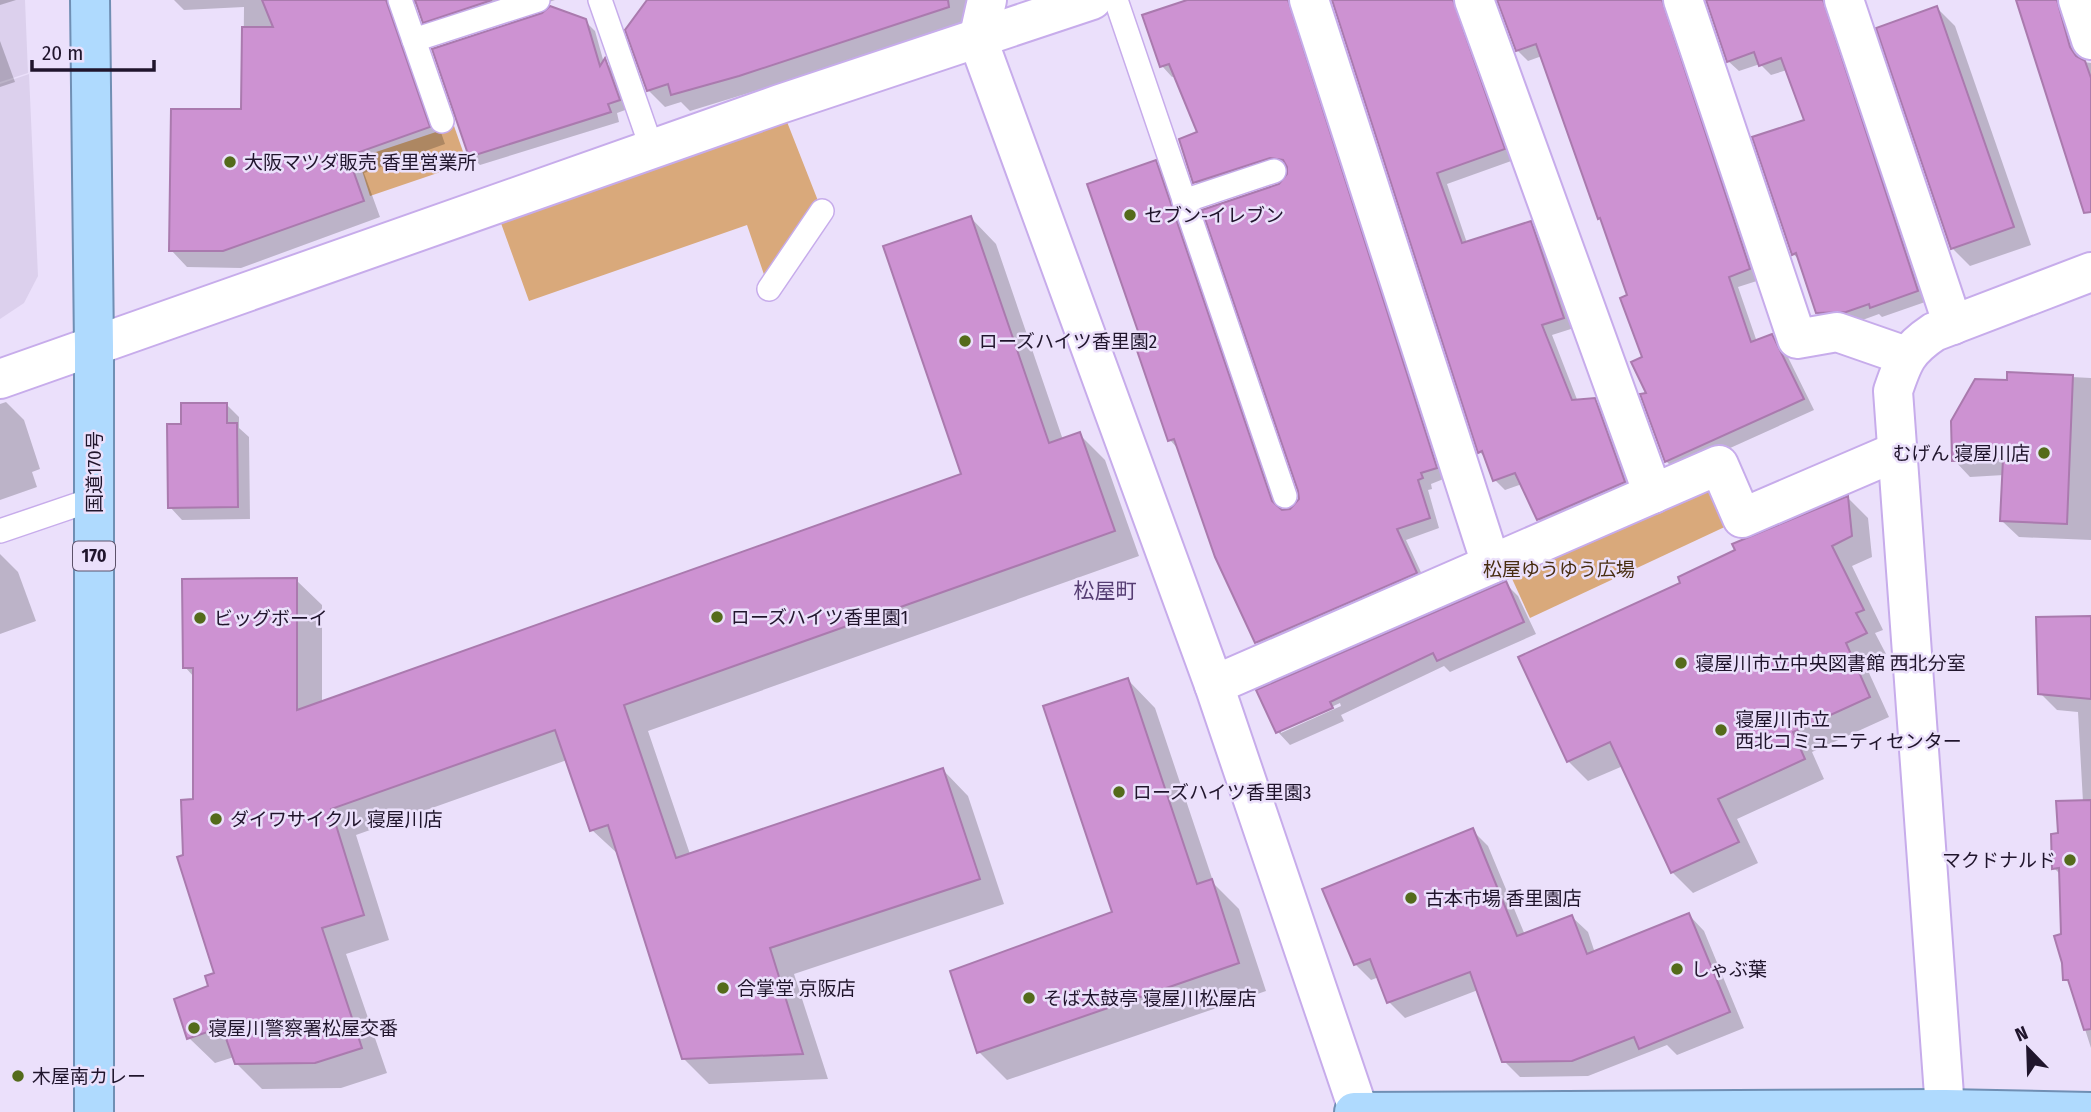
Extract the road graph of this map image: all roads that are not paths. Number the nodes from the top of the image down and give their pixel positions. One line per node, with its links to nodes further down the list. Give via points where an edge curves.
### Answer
1 (89, 0): 24 (highway, 国道170号 / 170)
2 (400, 0): 13 (lane)
3 (538, 0): 13 (lane)
4 (600, 0): 17 (lane)
5 (986, 0): 14 (street)
6 (1092, 0): 14 (street)
7 (1116, 0): 19 (lane)
8 (1309, 0): 32 (street)
9 (1474, 0): 28 (street)
10 (1683, 0): 25 (street, via 1797,339 1837,332)
11 (1844, 0): 23 (street)
12 (2078, 0): 15 (street)
13 (414, 40): 16 (lane)
14 (978, 40): 17 (street); 33 (street)
15 (2091, 40)
16 (442, 121)
17 (652, 149): 24 (street)
18 (1274, 171): 19 (lane)
19 (1184, 201): 29 (lane)
20 (822, 211): 22 (lane)
21 (2091, 272): 23 (street)
22 (769, 289)
23 (1953, 324): 25 (street, via 1912,346)
24 (94, 347): 26 (street); 30 (highway, 国道170号 / 170)
25 (1906, 356): 27 (street, via 1893,391)
26 (0, 379)
27 (1898, 451): 28 (street, via 1742,518 1718,465); 34 (street)
28 (1653, 494): 32 (street)
29 (1284, 496)
30 (94, 499): 31 (lane); 35 (highway, 国道170号 / 170)
31 (0, 531)
32 (1490, 564): 33 (street)
33 (1214, 685): 36 (street)
34 (1945, 1109): 36 (highway); 37 (highway)
35 (94, 1112)
36 (1357, 1112)
37 (2091, 1112)

